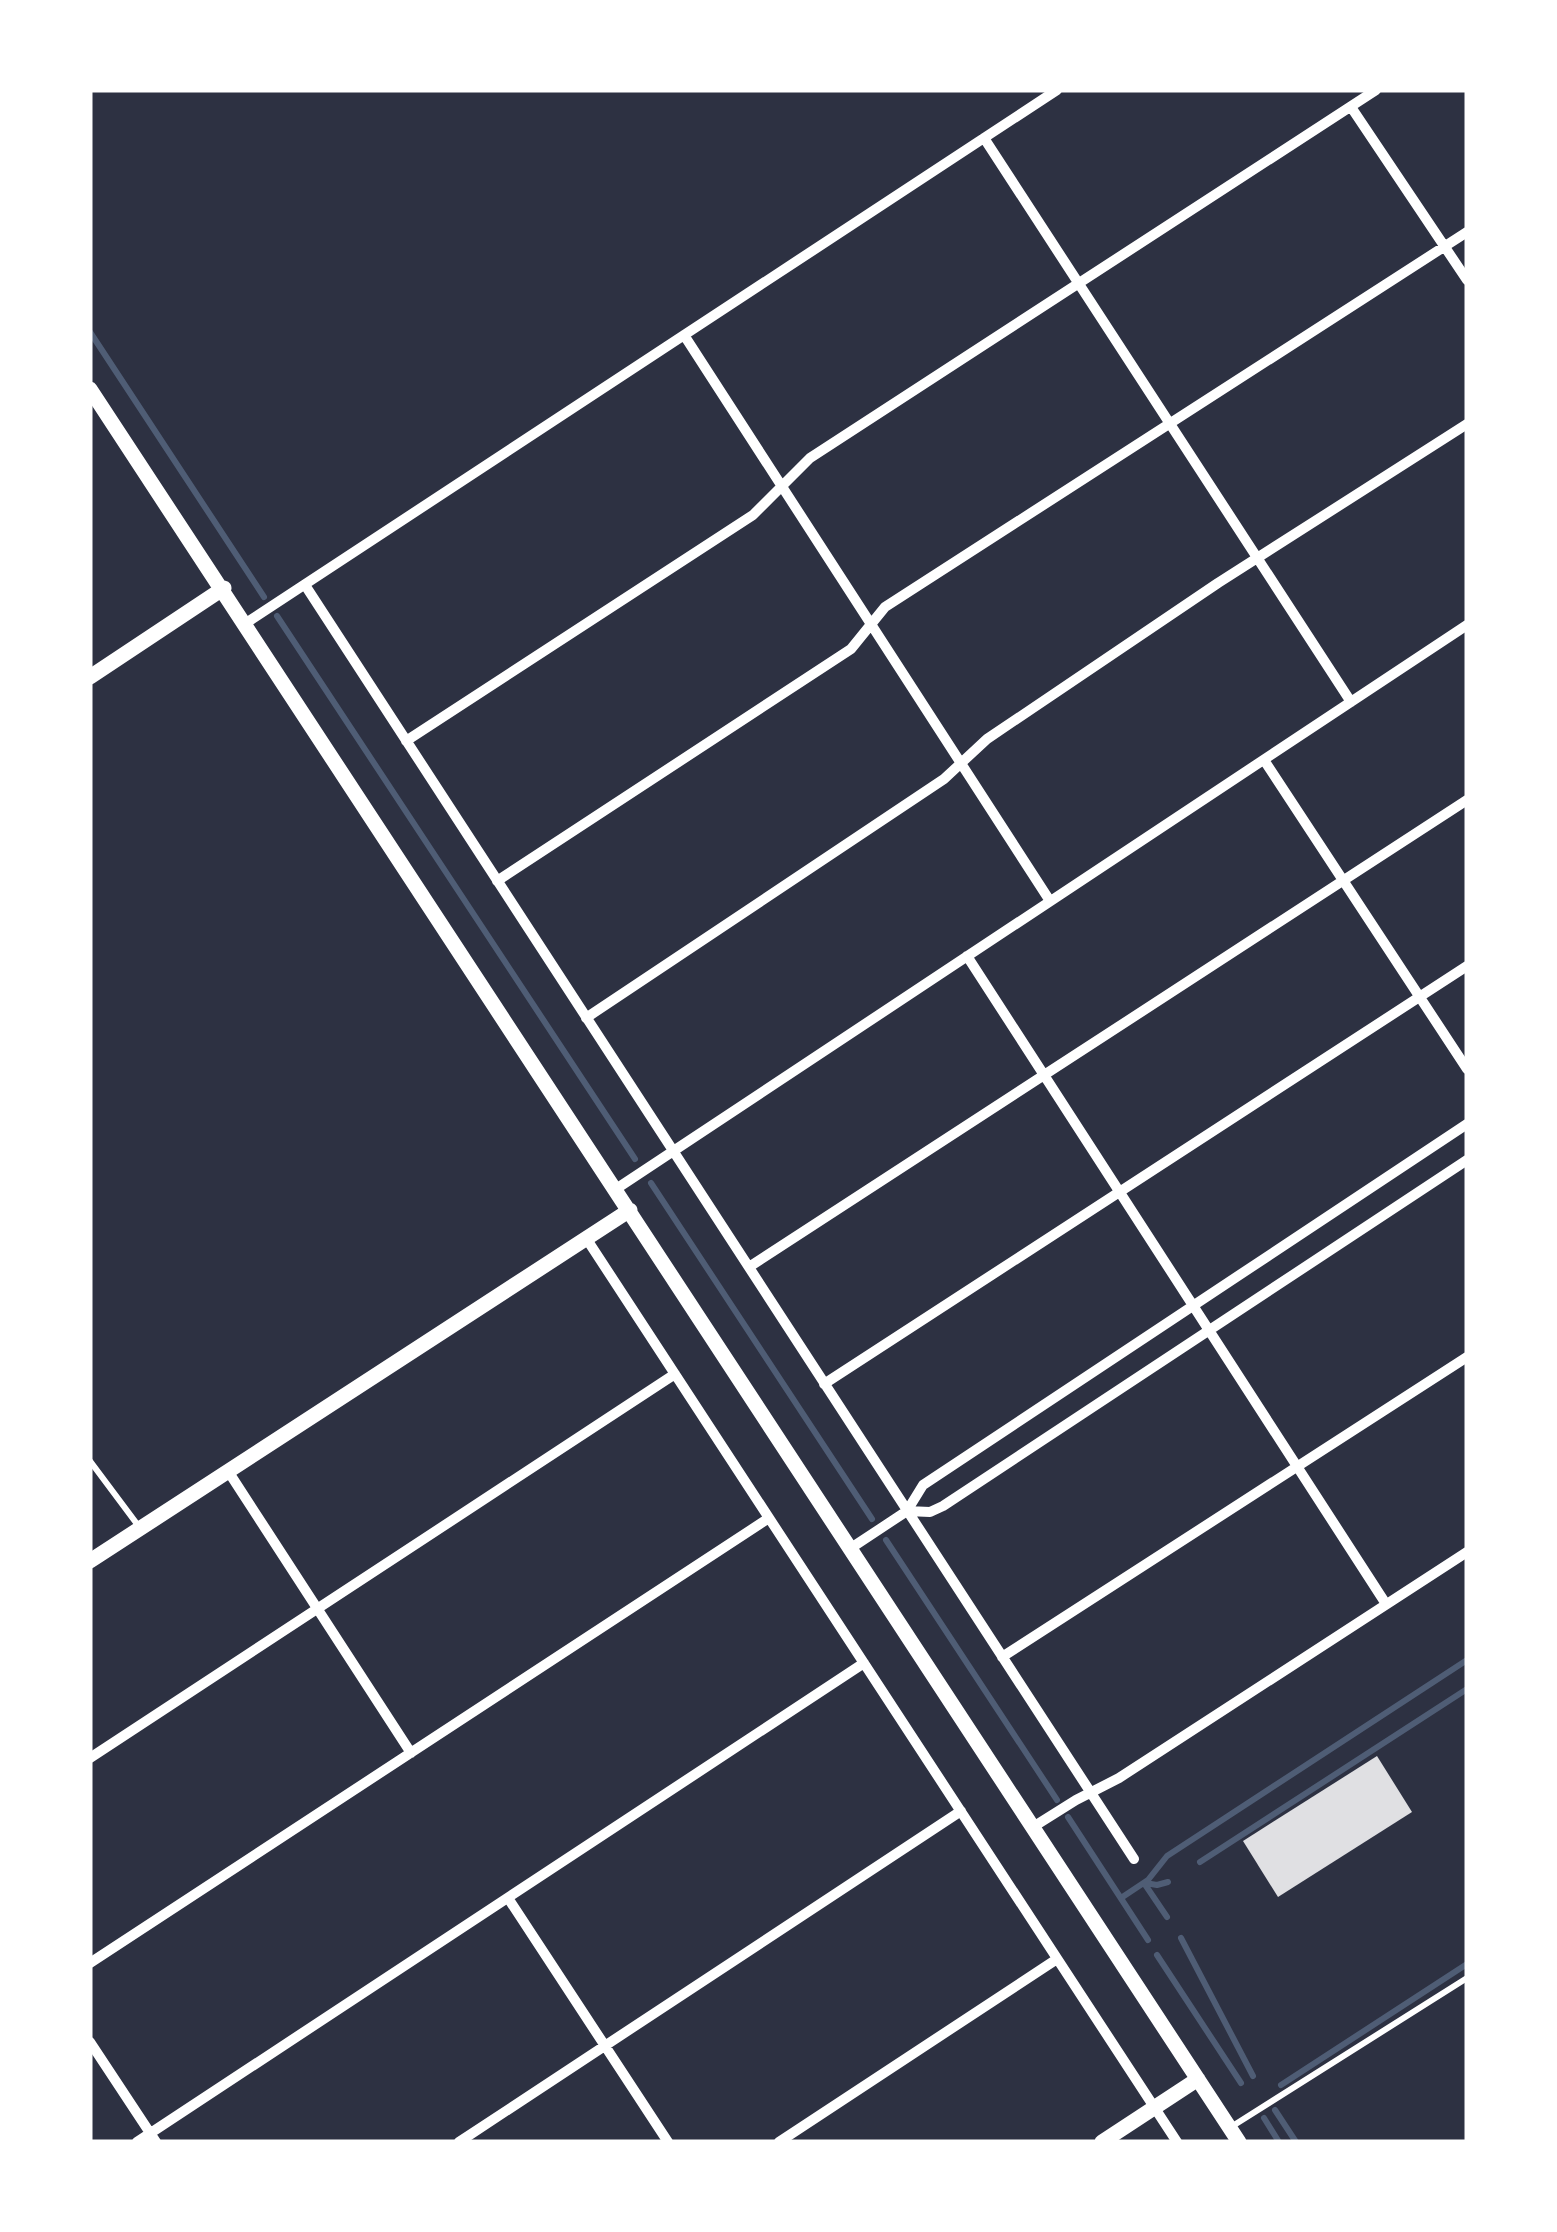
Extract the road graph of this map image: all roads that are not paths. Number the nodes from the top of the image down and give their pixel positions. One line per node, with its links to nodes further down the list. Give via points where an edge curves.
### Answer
1 (1057, 90): 4 (street)
2 (1376, 90): 3 (street)
3 (1351, 107): 6 (street); 8 (street)
4 (984, 138): 8 (street); 9 (street)
5 (1467, 232): 6 (street)
6 (1444, 246): 7 (street); 11 (street)
7 (1467, 280)
8 (1078, 284): 11 (street); 13 (street, via 810,458)
9 (684, 336): 13 (street); 15 (street)
10 (90, 388): 16 (street)
11 (1170, 424): 14 (street); 18 (street, via 885,607)
12 (1467, 424): 14 (street)
13 (782, 487): 18 (street); 22 (street, via 753,515)
14 (1257, 558): 21 (street); 24 (street)
15 (304, 585): 17 (street); 22 (street)
16 (224, 588): 17 (street); 20 (street)
17 (246, 623): 38 (street)
18 (870, 623): 24 (street); 27 (street, via 851,648)
19 (1467, 626): 21 (street)
20 (90, 676)
21 (1351, 702): 23 (street)
22 (406, 740): 27 (street)
23 (1264, 760): 26 (street); 28 (street)
24 (961, 763): 28 (street); 32 (street)
25 (1467, 800): 26 (street)
26 (1343, 880): 31 (street); 34 (street)
27 (497, 881): 32 (street)
28 (1050, 901): 29 (street)
29 (967, 956): 34 (street); 36 (street)
30 (1467, 966): 31 (street)
31 (1420, 997): 33 (street); 39 (street)
32 (586, 1018): 36 (street)
33 (1467, 1069)
34 (1044, 1075): 39 (street); 42 (street)
35 (1467, 1124): 43 (street)
36 (673, 1151): 38 (street); 42 (street)
37 (1467, 1160): 44 (street)
38 (616, 1189): 40 (street)
39 (1120, 1192): 43 (street); 47 (street)
40 (630, 1210): 41 (street); 54 (street)
41 (586, 1238): 46 (street); 50 (street)
42 (749, 1268): 47 (street)
43 (1193, 1306): 44 (street); 51 (street, via 924,1485)
44 (1209, 1330): 49 (street); 51 (street, via 944,1506)
45 (1467, 1357): 49 (street)
46 (675, 1374): 52 (street); 58 (street)
47 (824, 1384): 51 (street)
48 (90, 1461): 53 (lane)
49 (1297, 1466): 57 (street); 59 (street)
50 (228, 1472): 53 (street); 58 (street)
51 (907, 1511): 54 (street); 59 (street)
52 (769, 1518): 60 (street); 61 (street)
53 (140, 1528): 56 (street)
54 (851, 1548): 65 (street)
55 (1467, 1552): 57 (street)
56 (90, 1561)
57 (1386, 1604): 63 (street)
58 (317, 1609): 61 (street); 62 (street)
59 (1002, 1657): 63 (street)
60 (864, 1663): 64 (street); 67 (street)
61 (410, 1753): 69 (street)
62 (90, 1758)
63 (1091, 1793): 65 (street); 66 (street)
64 (961, 1811): 68 (street); 72 (street)
65 (1033, 1827): 73 (street)
66 (1134, 1859)
67 (508, 1898): 72 (street); 76 (street)
68 (1057, 1959): 74 (street); 80 (street)
69 (90, 1963)
70 (1467, 1978): 75 (lane)
71 (90, 2042): 76 (street)
72 (605, 2046): 78 (street); 79 (street)
73 (1198, 2079): 74 (street); 75 (street)
74 (1154, 2108): 81 (street); 82 (street)
75 (1230, 2127): 83 (street)
76 (153, 2138): 77 (street)
77 (137, 2142)
78 (459, 2142)
79 (668, 2142)
80 (778, 2142)
81 (1102, 2142)
82 (1177, 2142)
83 (1239, 2142)

